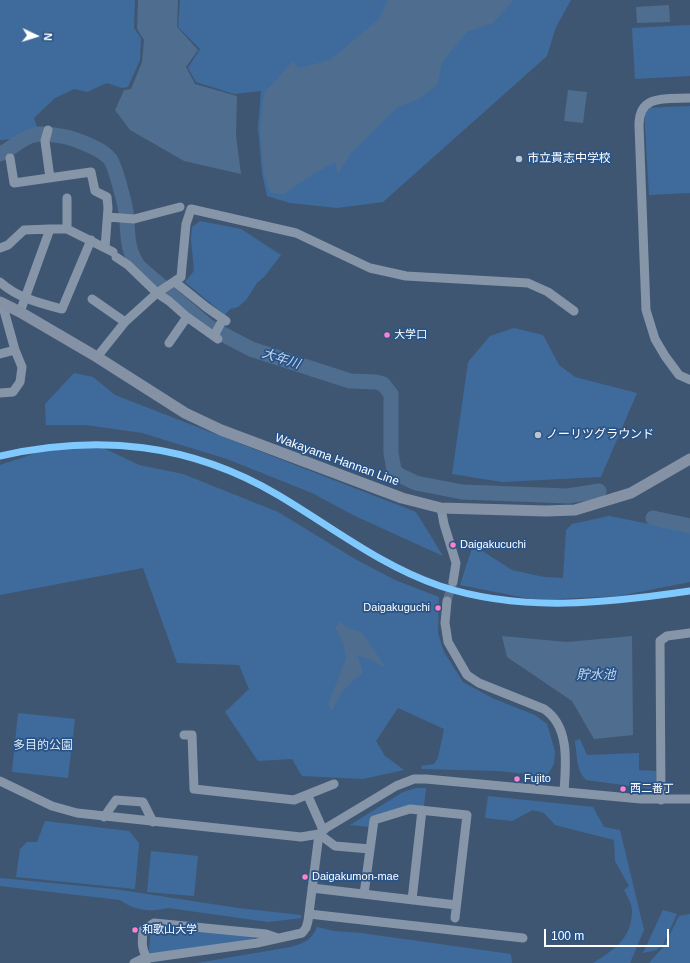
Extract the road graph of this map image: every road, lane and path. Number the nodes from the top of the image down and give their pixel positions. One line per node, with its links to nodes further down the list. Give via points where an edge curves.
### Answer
1 (690, 98): 27 (street, via 659,99 646,103 639,113 639,125 646,310 655,339 665,356 679,375)
2 (48, 130): 4 (street, via 45,141)
3 (10, 158): 4 (street, via 14,183)
4 (50, 178): 7 (street, via 91,172 95,191 106,198)
5 (67, 198): 9 (street)
6 (180, 207): 7 (street, via 134,219)
7 (108, 217): 12 (street)
8 (50, 229): 9 (street); 11 (street, via 24,230 8,245); 16 (street)
9 (68, 229): 10 (street)
10 (91, 240): 12 (street); 16 (street, via 62,309)
11 (0, 248)
12 (105, 248): 15 (street)
13 (0, 282): 16 (street)
14 (175, 282): 15 (street); 19 (street, via 181,277 186,224 191,209 296,233 370,268 406,276 528,283 548,292); 21 (street, via 225,320 216,337)
15 (158, 293): 21 (street); 22 (street)
16 (24, 298): 20 (street)
17 (92, 299): 22 (street)
18 (1, 303): 20 (main road, Wakayama Hannan Line); 24 (street)
19 (574, 311)
20 (20, 312): 26 (main road, Wakayama Hannan Line)
21 (187, 318): 23 (street)
22 (125, 322): 26 (street)
23 (169, 343)
24 (15, 350): 25 (street); 28 (street, via 22,368 20,382 13,392)
25 (0, 354)
26 (98, 357): 30 (main road, Wakayama Hannan Line, via 184,414 402,498)
27 (690, 380)
28 (0, 394)
29 (690, 459): 30 (main road, Wakayama Hannan Line, via 631,493 575,510 546,512)
30 (441, 508): 31 (street, via 456,563)
31 (453, 582)
32 (447, 601): 37 (street, via 445,623 448,642 467,674 479,683 553,714 563,735)
33 (690, 633): 40 (street, via 667,636 660,641)
34 (184, 735): 38 (street, via 192,735 194,788 294,800)
35 (0, 781): 42 (street, via 52,806 77,813)
36 (334, 784): 38 (street)
37 (564, 791): 40 (street); 44 (street, via 414,779 396,786)
38 (308, 796): 44 (street)
39 (690, 799): 40 (street)
40 (661, 800)
41 (422, 810): 45 (street, via 410,809 374,820); 48 (street); 49 (street, via 467,815)
42 (104, 816): 43 (street); 43 (street, via 116,800 143,802)
43 (153, 822): 44 (street, via 301,837)
44 (321, 832): 45 (street, via 335,846); 46 (street)
45 (370, 849): 47 (street)
46 (312, 888): 47 (street); 50 (street)
47 (364, 894): 48 (street)
48 (412, 900): 49 (street)
49 (456, 905): 51 (street)
50 (309, 916): 52 (street); 53 (street, via 302,934)
51 (455, 918)
52 (523, 938)
53 (280, 939): 54 (street); 54 (street, via 266,934 154,923 143,930 143,953)
54 (148, 959): 55 (street)
55 (134, 963)

